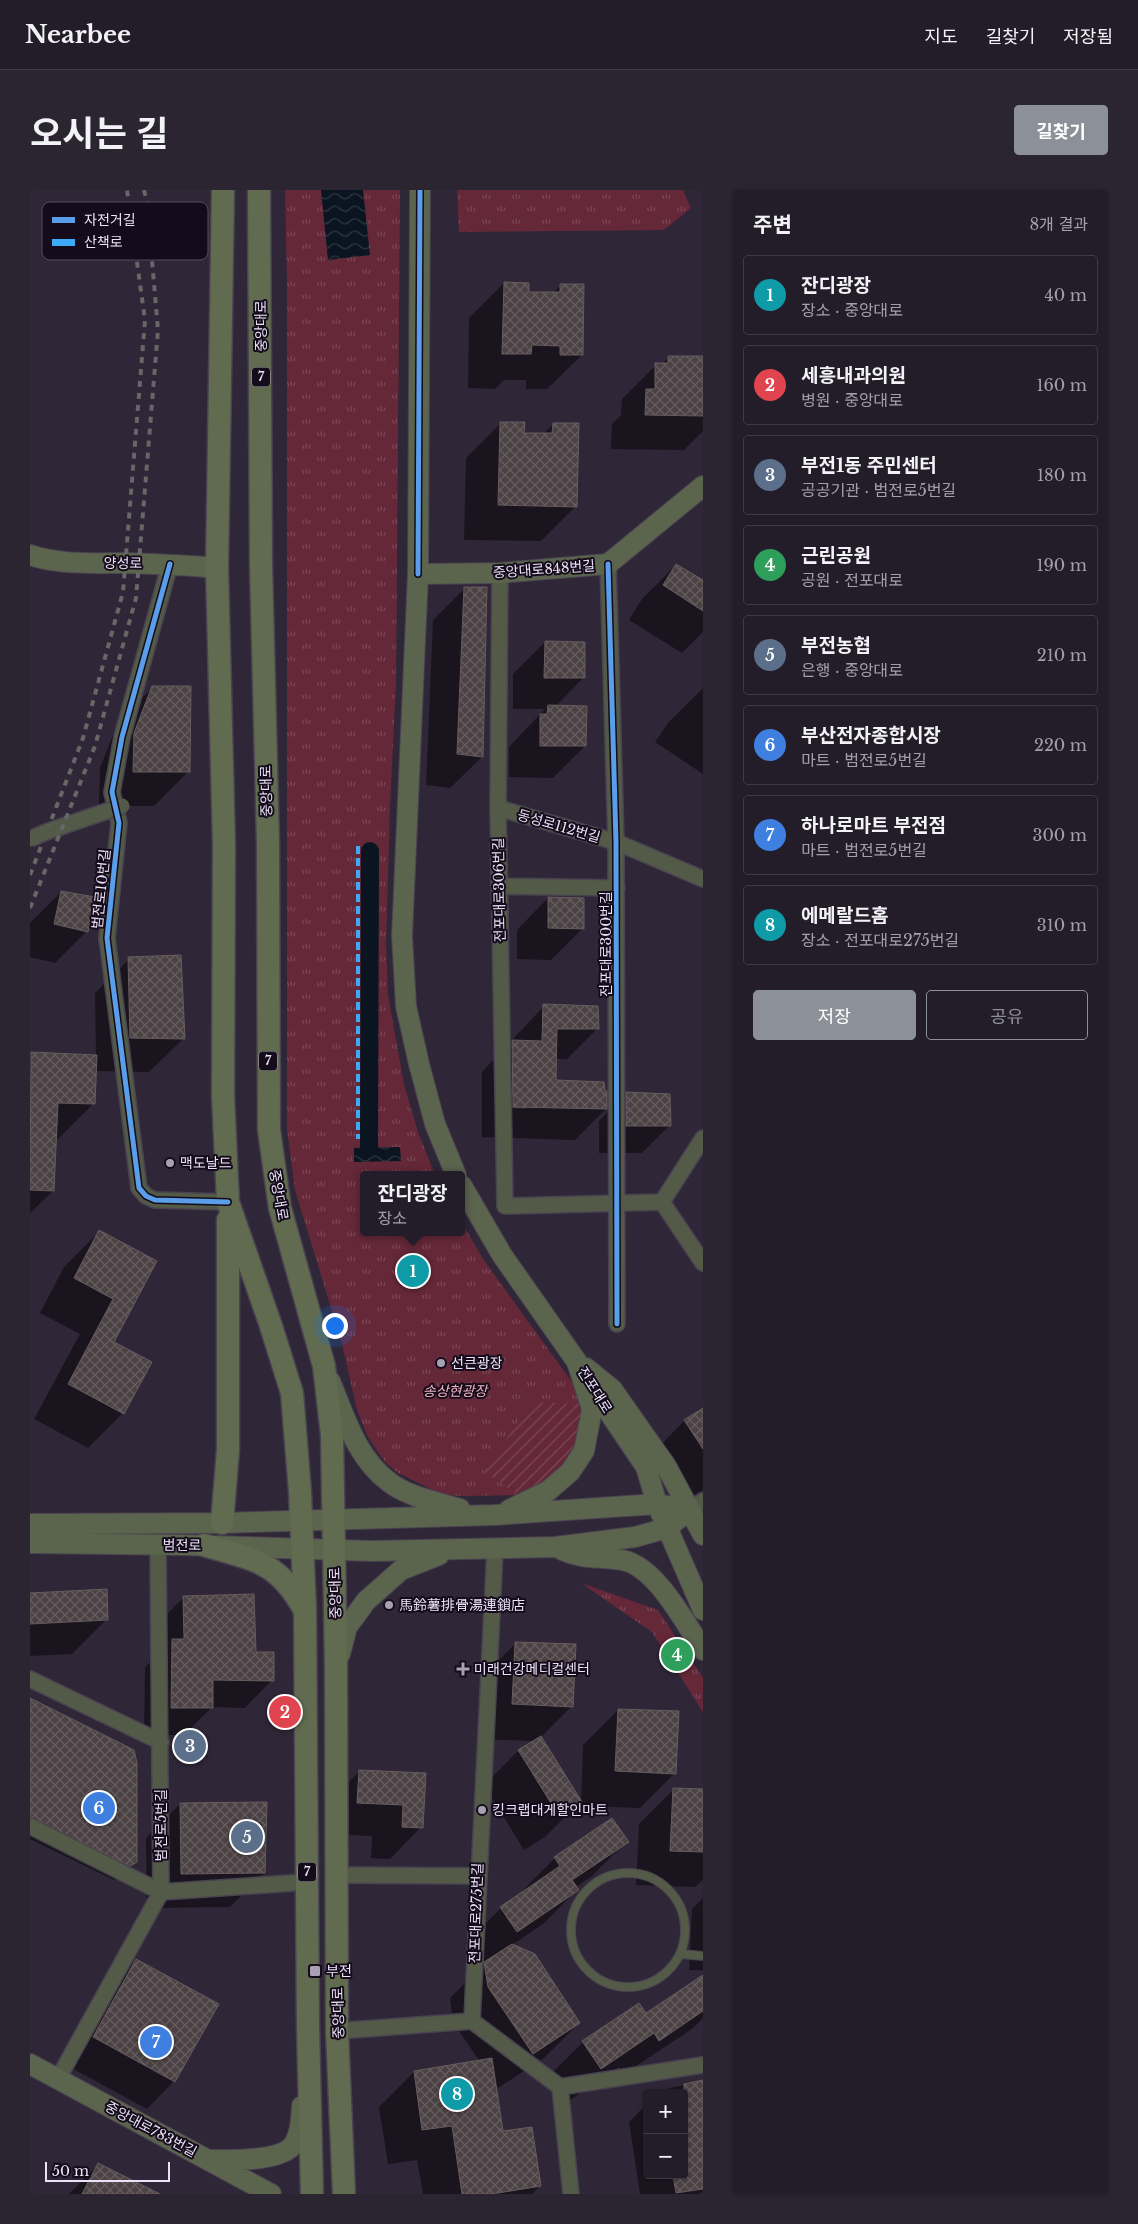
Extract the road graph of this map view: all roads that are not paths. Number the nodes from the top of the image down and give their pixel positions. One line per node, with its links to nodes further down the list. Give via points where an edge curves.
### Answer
1 (259, 190): 29 (main road, 중앙대로 / 7, via 269,1130 280,1208)
2 (420, 190): 9 (main road)
3 (224, 195): 8 (main road, 7)
4 (703, 486): 7 (main road, 중앙대로848번길)
5 (30, 555): 6 (main road, 양성로, via 87,563)
6 (170, 564): 8 (main road, 양성로); 21 (street, 범전로10번길, via 122,737 112,792 119,823 107,938 139,1188 155,1200)
7 (608, 564): 10 (main road, 중앙대로848번길); 14 (street, 전포대로300번길)
8 (217, 568): 21 (main road, 7, via 224,846 223,1096)
9 (418, 574): 10 (main road, 중앙대로848번길); 19 (main road, via 402,945 406,1006 419,1064 434,1124)
10 (500, 574): 12 (street, 전포대로306번길)
11 (122, 806): 13 (street, bridge)
12 (498, 808): 14 (street, 동성로112번길); 16 (street, 전포대로306번길)
13 (30, 839)
14 (616, 842): 15 (street, 동성로112번길); 17 (street, 전포대로300번길)
15 (703, 879)
16 (499, 886): 17 (street); 24 (street, 전포대로306번길)
17 (617, 888): 23 (street, 전포대로300번길)
18 (703, 1138): 22 (street)
19 (454, 1171)
20 (465, 1192): 25 (main road)
21 (228, 1202): 34 (main road, 7, via 292,1393); 35 (main road, via 228,1450)
22 (662, 1202): 23 (street); 26 (street)
23 (618, 1203): 24 (street); 27 (street, 전포대로300번길)
24 (505, 1206): 25 (street)
25 (480, 1221): 28 (main road)
26 (701, 1259)
27 (617, 1324)
28 (577, 1362): 30 (main road, 전포대로, via 596,1396 646,1467); 31 (main road, 전포대로, via 612,1389); 32 (main road, via 592,1410 584,1451 570,1472 548,1492)
29 (324, 1366): 32 (main road, via 356,1444 390,1483 412,1494); 33 (main road, 중앙대로 / 7, via 332,1435)
30 (657, 1504): 31 (main road); 32 (main road); 37 (main road, 전포대로)
31 (696, 1506): 37 (main road); 38 (main road, 전포대로)
32 (487, 1515): 33 (main road)
33 (333, 1519): 34 (main road, 범전로); 46 (main road, 중앙대로 / 7)
34 (302, 1520): 35 (main road, 범전로); 43 (main road, 7)
35 (222, 1523): 36 (main road, 범전로)
36 (30, 1524)
37 (667, 1528): 42 (main road, via 635,1537); 48 (main road, 전포대로)
38 (703, 1535)
39 (30, 1543): 40 (main road, 범전로)
40 (158, 1545): 41 (main road, 범전로); 52 (street, 범전로5번길)
41 (204, 1545): 43 (main road, 범전로); 47 (main road, via 262,1562 296,1593)
42 (556, 1547): 45 (main road); 49 (main road, via 577,1557 624,1560 643,1570 660,1586)
43 (303, 1549): 46 (main road, 범전로); 47 (main road, 7)
44 (454, 1550): 45 (main road); 46 (main road); 50 (main road, via 401,1570 366,1601 347,1626)
45 (495, 1550): 55 (street, 전포대로275번길)
46 (334, 1551): 50 (main road, 중앙대로 / 7)
47 (305, 1610): 56 (main road, 7)
48 (703, 1610)
49 (703, 1650)
50 (336, 1666): 54 (main road, 중앙대로 / 7)
51 (30, 1679): 52 (street)
52 (161, 1742): 57 (street, 범전로5번길)
53 (30, 1826): 57 (street)
54 (337, 1875): 55 (street); 61 (main road, 중앙대로 / 7)
55 (478, 1876): 60 (street, 전포대로275번길)
56 (307, 1882): 57 (street); 64 (main road, 7)
57 (161, 1892): 65 (street, 범전로5번길)
58 (681, 1954): 58 (lane, via 686,1927 678,1900 659,1881 633,1872 606,1877 583,1894 572,1919 573,1946 587,1970 610,1985 638,1987 664,1976); 59 (lane)
59 (703, 1956)
60 (472, 2021): 61 (street); 66 (street)
61 (338, 2031): 68 (main road, 중앙대로 / 7)
62 (30, 2064): 65 (main road, 중앙대로783번길)
63 (703, 2065): 66 (street)
64 (310, 2070): 67 (main road, via 302,2102 300,2130 293,2146 263,2158); 70 (main road, 7)
65 (58, 2079): 67 (main road, 중앙대로783번길)
66 (560, 2087): 71 (street)
67 (209, 2160): 69 (main road, 중앙대로783번길)
68 (345, 2192)
69 (271, 2194)
70 (312, 2194)
71 (571, 2194)

